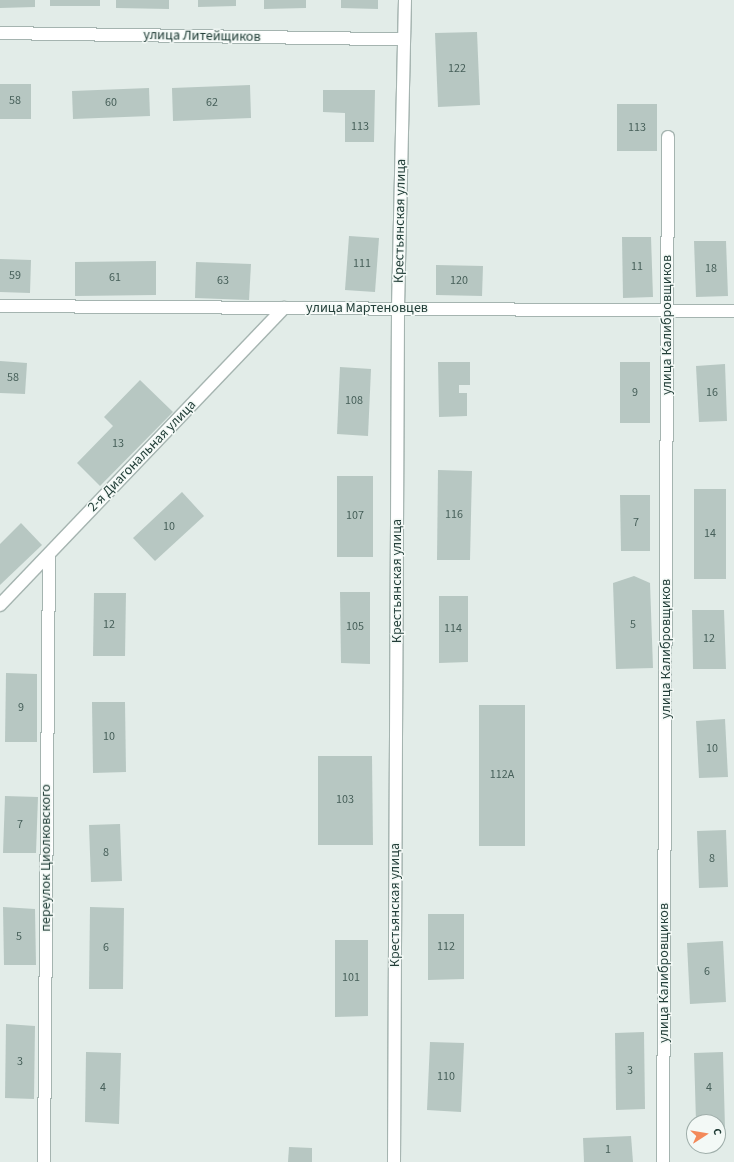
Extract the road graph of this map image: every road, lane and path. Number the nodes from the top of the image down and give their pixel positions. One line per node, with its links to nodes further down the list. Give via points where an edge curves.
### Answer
1 (405, 0): 3 (street, Крестьянская улица)
2 (0, 33): 3 (street, улица Литейщиков)
3 (404, 39): 7 (street, Крестьянская улица)
4 (668, 137): 8 (street, улица Калибровщиков)
5 (0, 306): 6 (street, улица Мартеновцев)
6 (284, 308): 7 (street, улица Мартеновцев); 10 (street, 2-я Диагональная улица)
7 (398, 308): 8 (street, улица Мартеновцев); 13 (street, Крестьянская улица)
8 (667, 310): 9 (street, улица Мартеновцев); 14 (street, улица Калибровщиков)
9 (734, 311)
10 (49, 555): 11 (street, 2-я Диагональная улица); 12 (street, переулок Циолковского)
11 (0, 605)
12 (44, 1162)
13 (394, 1162)
14 (663, 1162)

